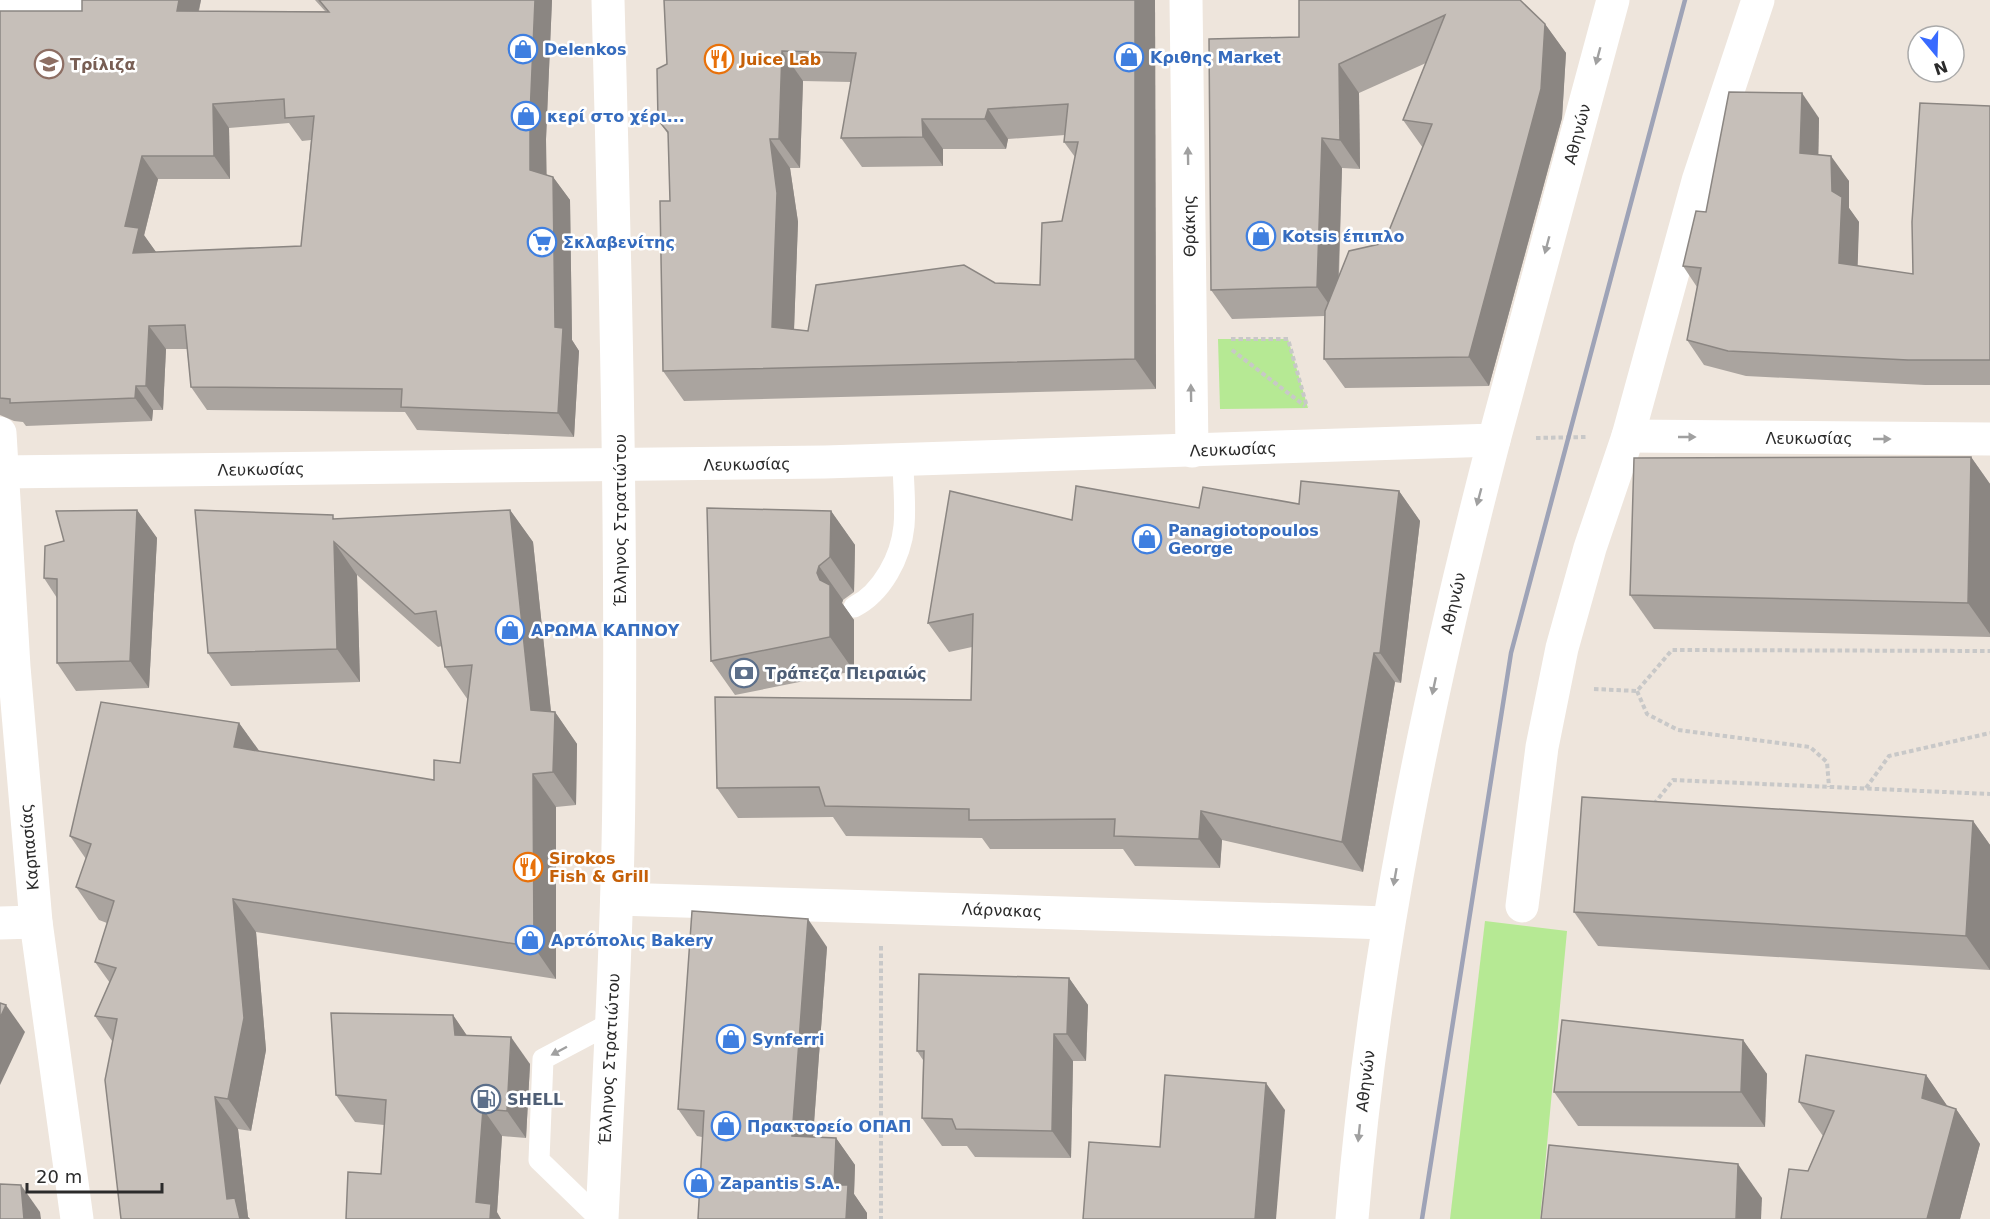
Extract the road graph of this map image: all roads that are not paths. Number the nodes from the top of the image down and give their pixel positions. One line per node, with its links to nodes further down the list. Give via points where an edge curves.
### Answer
1 (126, 0): 6 (street)
2 (608, 0): 13 (street, Έλληνος Στρατιώτου)
3 (1186, 0): 11 (street, Θράκης, one-way to 3)
4 (1613, 0): 9 (street, Αθηνών, one-way to 9)
5 (1758, 0): 8 (street, via 1698,181)
6 (0, 1)
7 (0, 433): 14 (street, Καρπασίας)
8 (1628, 436): 10 (street, Λευκωσίας, one-way to 10); 17 (street, via 1590,548 1554,687 1533,802)
9 (1494, 440): 11 (street, Λευκωσίας); 20 (street, Αθηνών, one-way to 20, via 1456,588)
10 (1990, 440)
11 (1192, 451): 12 (street, Λευκωσίας)
12 (903, 460): 13 (street, Λευκωσίας); 15 (lane, via 904,528 888,575 869,599)
13 (620, 465): 14 (street, Λευκωσίας); 16 (street, Έλληνος Στρατιώτου)
14 (0, 472): 18 (street, Καρπασίας)
15 (854, 607)
16 (617, 899): 20 (street, Λάρνακας); 21 (street, Έλληνος Στρατιώτου)
17 (1522, 906)
18 (36, 922): 19 (street); 22 (street, Καρπασίας)
19 (0, 923)
20 (1387, 923): 24 (street, Αθηνών, one-way to 24, via 1368,1056)
21 (611, 1023): 23 (street, Έλληνος Στρατιώτου); 23 (lane, one-way to 23, via 543,1059 539,1160)
22 (77, 1219)
23 (601, 1219)
24 (1352, 1219)

